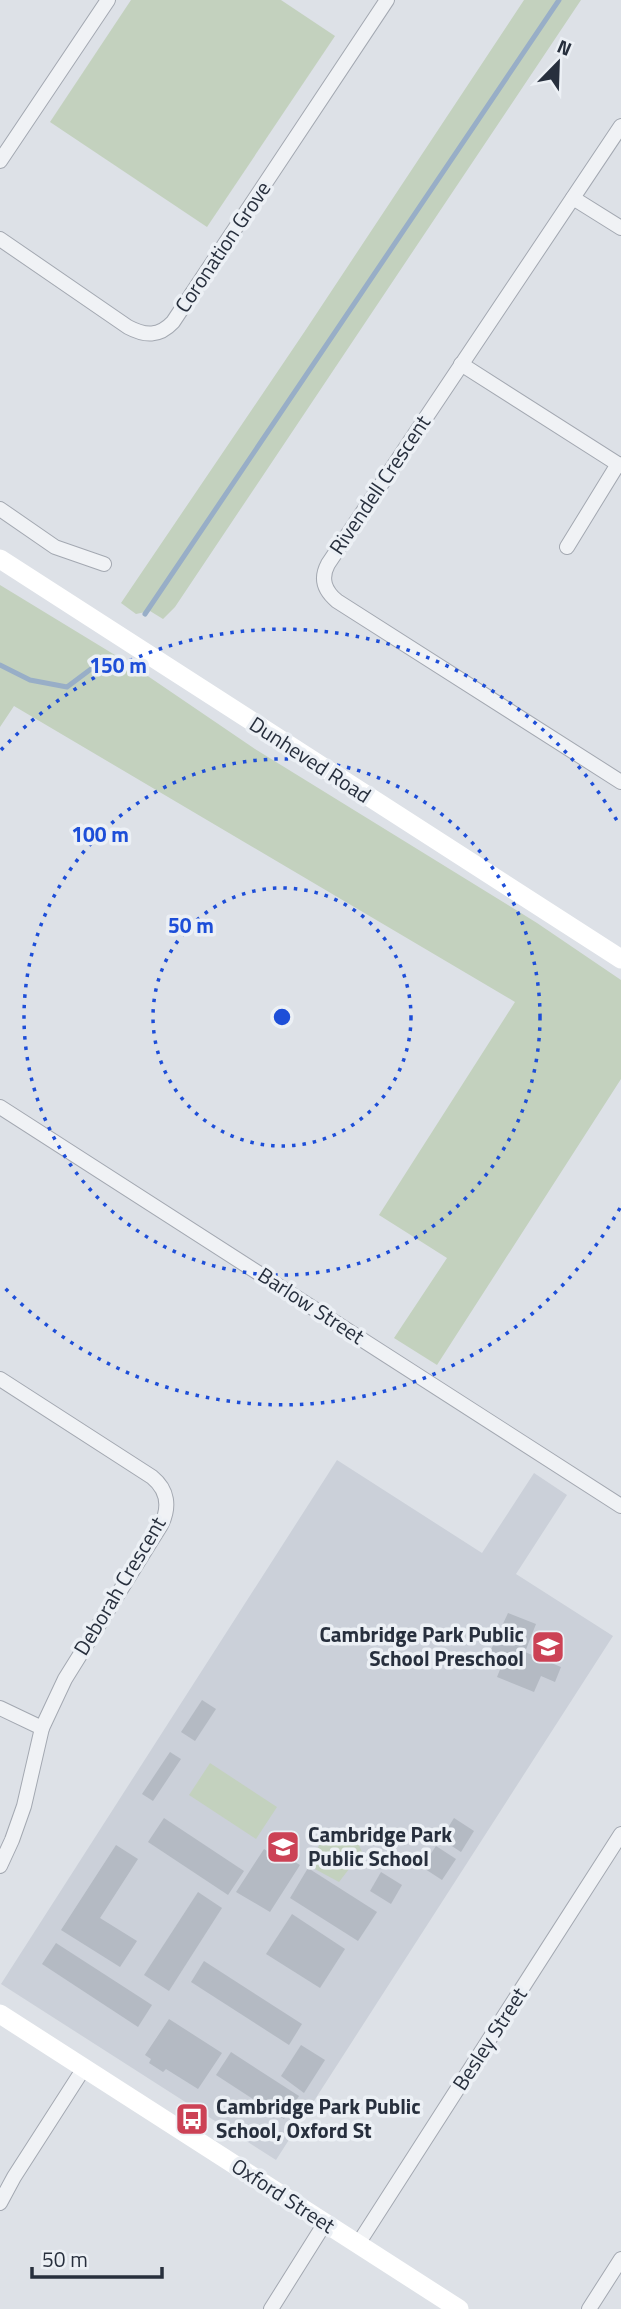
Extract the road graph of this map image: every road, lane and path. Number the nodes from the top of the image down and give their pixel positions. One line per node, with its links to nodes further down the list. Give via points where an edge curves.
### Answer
1 (108, 0): 4 (street)
2 (387, 0): 7 (street, Coronation Grove, via 162,332 142,334 128,327)
3 (621, 126): 5 (street, Rivendell Crescent)
4 (0, 161)
5 (573, 198): 6 (street); 8 (street, Rivendell Crescent)
6 (621, 229)
7 (0, 239)
8 (461, 364): 9 (street); 14 (street, Rivendell Crescent, via 326,567 326,589 337,601)
9 (620, 465): 11 (street)
10 (0, 509): 13 (street, via 55,547)
11 (567, 547)
12 (0, 559): 15 (main road, Dunheved Road)
13 (104, 564)
14 (621, 782)
15 (621, 959)
16 (0, 1107): 18 (street, Barlow Street)
17 (0, 1380): 20 (street, Deborah Crescent, via 152,1477 166,1499 161,1525 81,1649)
18 (621, 1506)
19 (0, 1708): 20 (street)
20 (42, 1728): 22 (street, Deborah Crescent, via 24,1806)
21 (621, 1834): 27 (street, Besley Street)
22 (0, 1867)
23 (0, 2014): 24 (main road, Oxford Street)
24 (84, 2068): 25 (street); 26 (main road, Oxford Street)
25 (0, 2203)
26 (325, 2223): 27 (main road, Oxford Street); 29 (street)
27 (358, 2244): 30 (main road, Oxford Street)
28 (621, 2259): 31 (street)
29 (271, 2309)
30 (459, 2309)
31 (589, 2309)

